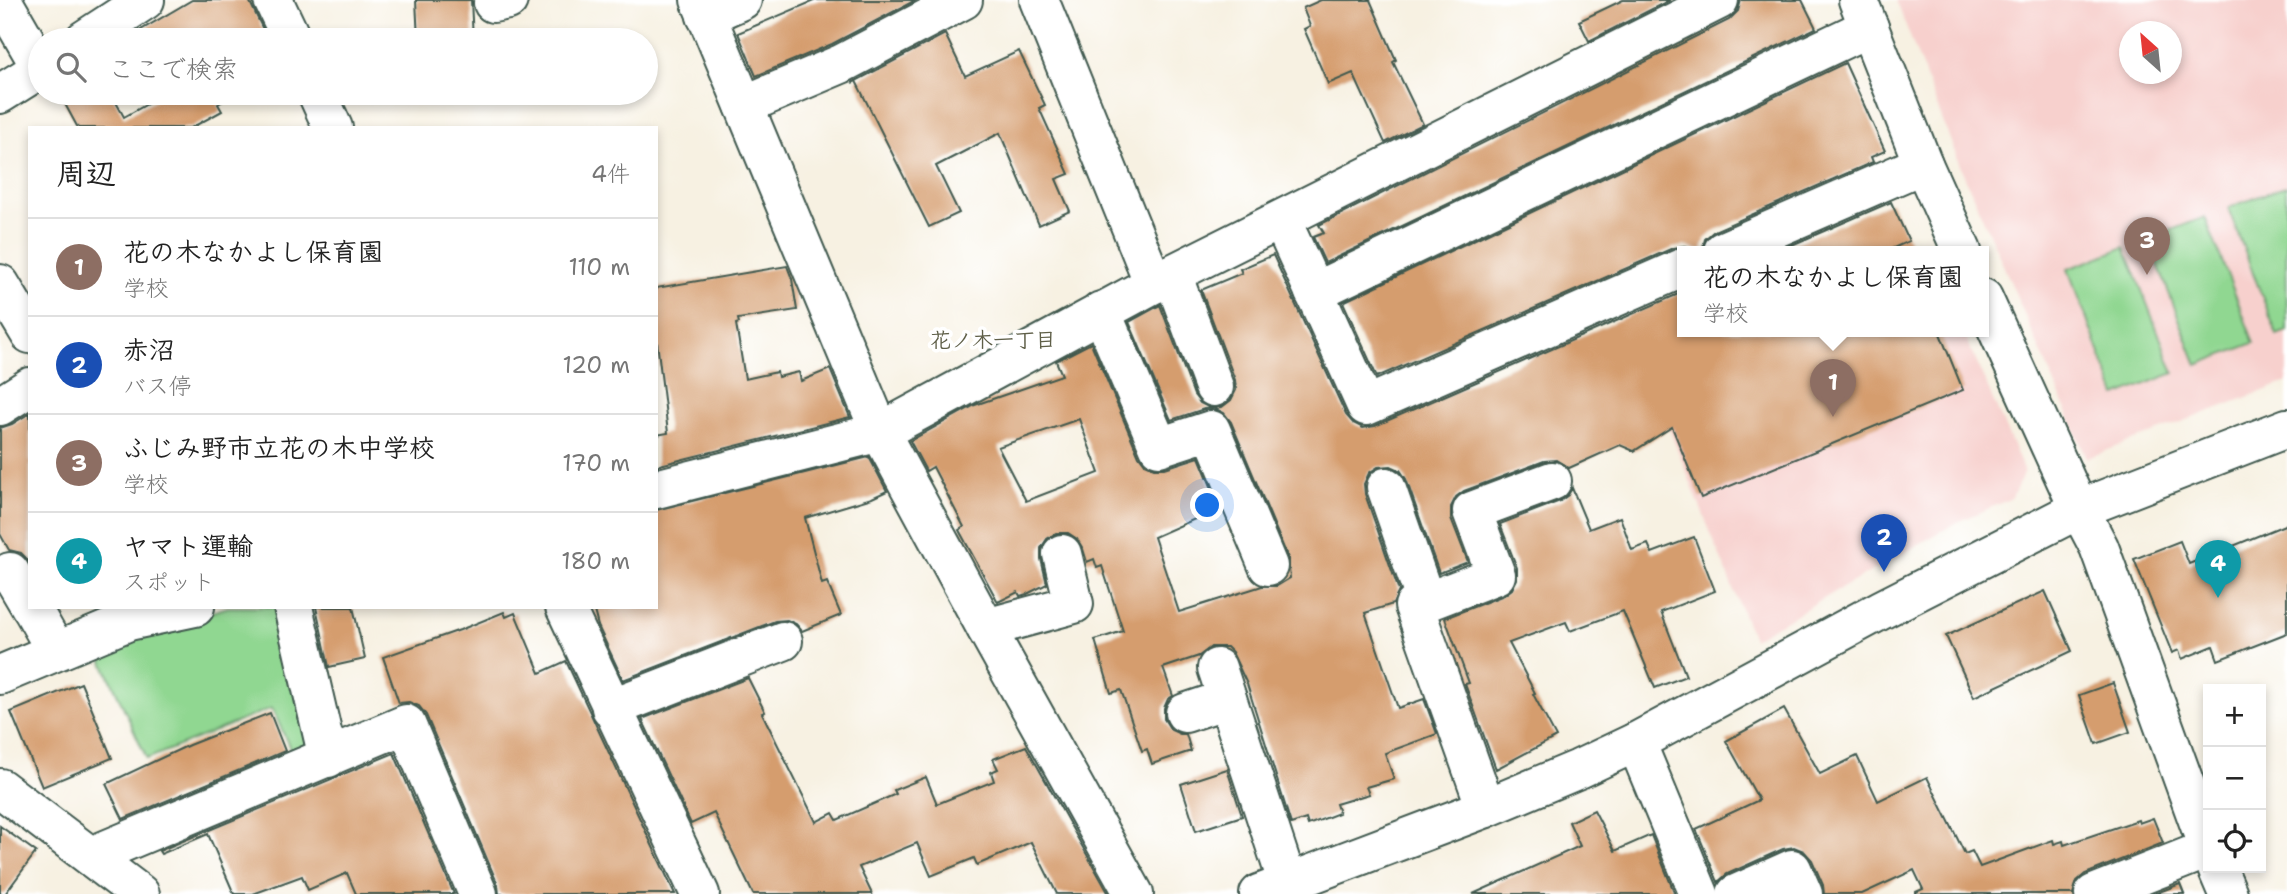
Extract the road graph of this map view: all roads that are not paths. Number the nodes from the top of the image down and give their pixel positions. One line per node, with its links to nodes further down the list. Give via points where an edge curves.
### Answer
1 (2, 0): 12 (street)
2 (145, 0): 10 (street)
3 (273, 0): 11 (street)
4 (742, 0): 8 (street)
5 (963, 0): 16 (street, via 841,64)
6 (1040, 0): 23 (street)
7 (1703, 4): 19 (street)
8 (703, 8): 16 (street)
9 (1863, 14): 18 (street); 25 (street)
10 (102, 28)
11 (286, 28)
12 (28, 47)
13 (28, 76): 14 (street)
14 (0, 94)
15 (323, 105): 17 (street)
16 (744, 105): 33 (street)
17 (333, 126)
18 (1923, 164): 20 (street); 21 (street)
19 (1282, 220): 23 (street); 25 (street)
20 (1734, 246)
21 (1960, 246)
22 (1677, 270): 25 (street, via 1366,406)
23 (1163, 279): 27 (street); 29 (street)
24 (0, 284): 28 (street)
25 (1314, 292)
26 (1989, 311): 37 (street)
27 (1101, 312): 33 (street); 39 (street, via 1159,447 1211,430)
28 (28, 331)
29 (1214, 387)
30 (28, 388): 31 (street)
31 (0, 406)
32 (2287, 428): 37 (street)
33 (880, 432): 36 (street); 47 (street)
34 (1552, 481): 41 (street, via 1472,511 1496,575)
35 (1386, 487): 41 (street)
36 (658, 488)
37 (2079, 509): 53 (street); 57 (street, via 2099,547)
38 (1062, 554): 47 (street, via 1073,604)
39 (1268, 566)
40 (10, 572): 42 (street)
41 (1426, 602): 56 (street, via 1414,606)
42 (28, 604)
43 (31, 609): 49 (street)
44 (178, 609): 49 (street, via 129,621)
45 (293, 609): 54 (street)
46 (566, 609): 51 (street)
47 (986, 628): 65 (street)
48 (783, 641): 51 (street)
49 (56, 651): 50 (street)
50 (0, 675)
51 (611, 708): 64 (street)
52 (1185, 713): 61 (street, via 1222,684)
53 (1636, 742): 56 (street); 66 (street)
54 (328, 758): 59 (street); 63 (street, via 406,724)
55 (0, 788): 59 (street)
56 (1486, 808): 61 (street)
57 (2203, 834)
58 (2203, 850): 69 (street)
59 (91, 856): 62 (street)
60 (2219, 873): 70 (street)
61 (1274, 889)
62 (140, 894)
63 (478, 894)
64 (700, 894)
65 (1134, 894)
66 (1699, 894)
67 (1736, 894): 68 (street, via 1792,869)
68 (1803, 894)
69 (2094, 894)
70 (2228, 894)

